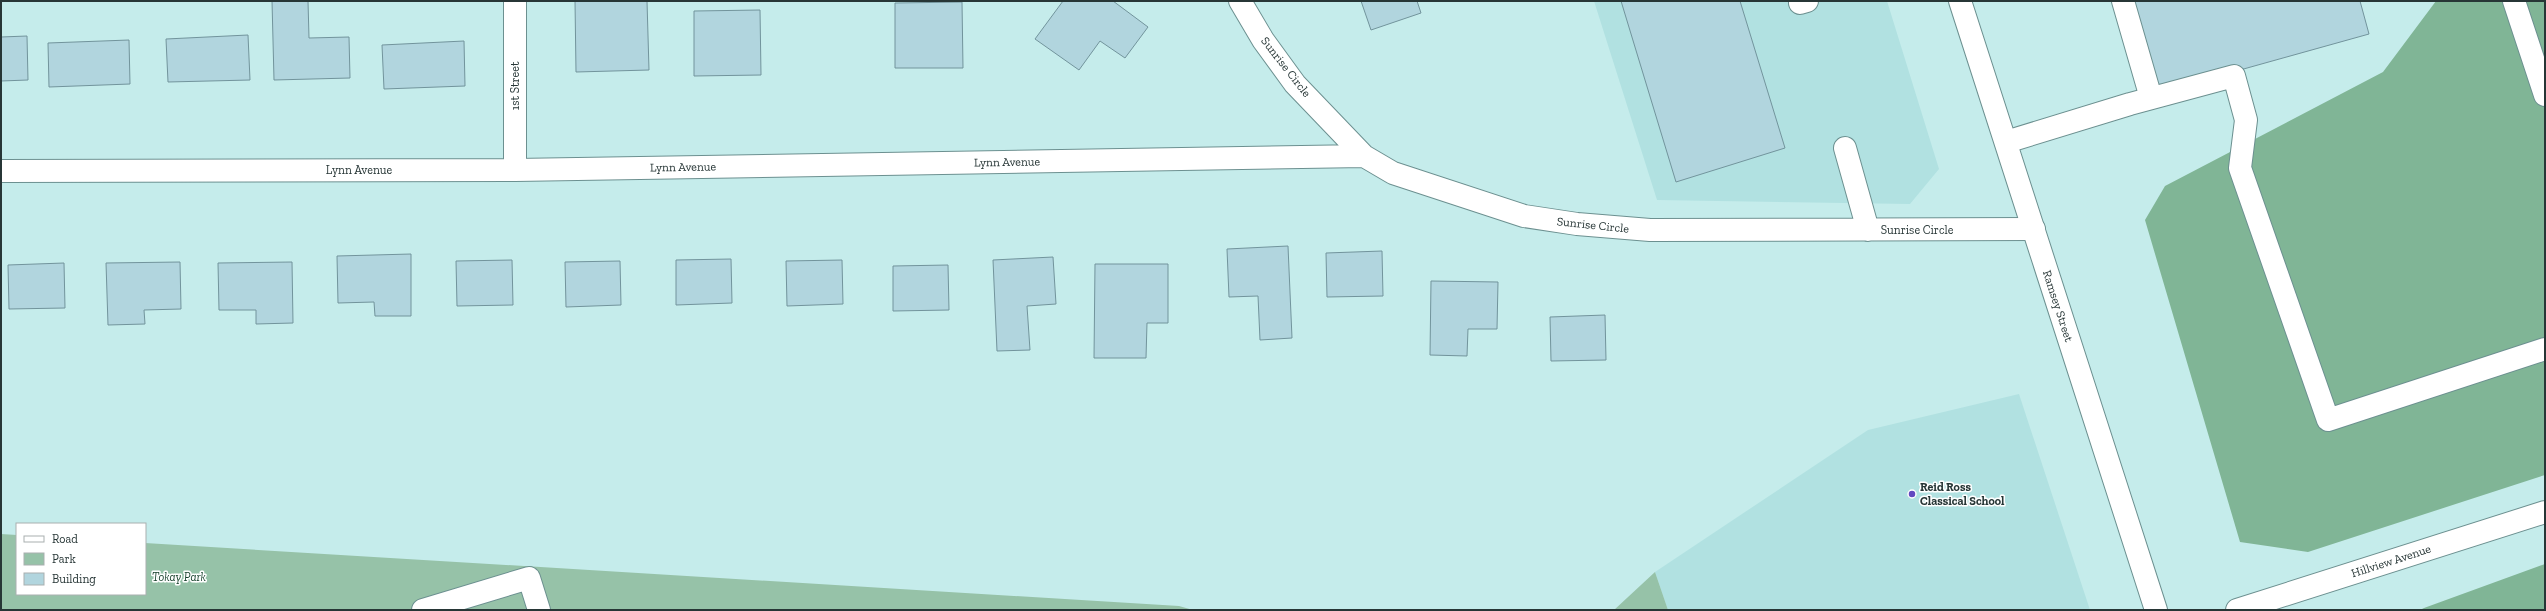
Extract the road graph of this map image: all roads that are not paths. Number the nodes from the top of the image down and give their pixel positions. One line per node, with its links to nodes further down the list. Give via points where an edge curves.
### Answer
1 (516, 1): 11 (street, 1st Street)
2 (1240, 1): 10 (street, Sunrise Circle, via 1263,40 1295,84)
3 (1960, 1): 8 (street, Ramsey Street)
4 (2123, 1): 7 (street)
5 (2514, 1): 6 (street)
6 (2545, 95)
7 (2151, 98): 8 (street); 15 (street, via 2234,76 2246,120 2240,168 2328,420)
8 (2006, 142): 13 (street, Ramsey Street)
9 (1845, 148): 14 (street)
10 (1364, 156): 11 (street, Lynn Avenue); 14 (street, Sunrise Circle, via 1393,173 1468,200 1524,216 1576,224 1650,230)
11 (516, 170): 12 (street, Lynn Avenue)
12 (1, 171)
13 (2034, 229): 14 (street, Sunrise Circle); 19 (street, Ramsey Street)
14 (1868, 230)
15 (2545, 349)
16 (2545, 512): 20 (street, Hillview Avenue)
17 (424, 610): 18 (street, via 529,578)
18 (539, 610)
19 (2156, 610)
20 (2237, 610)

